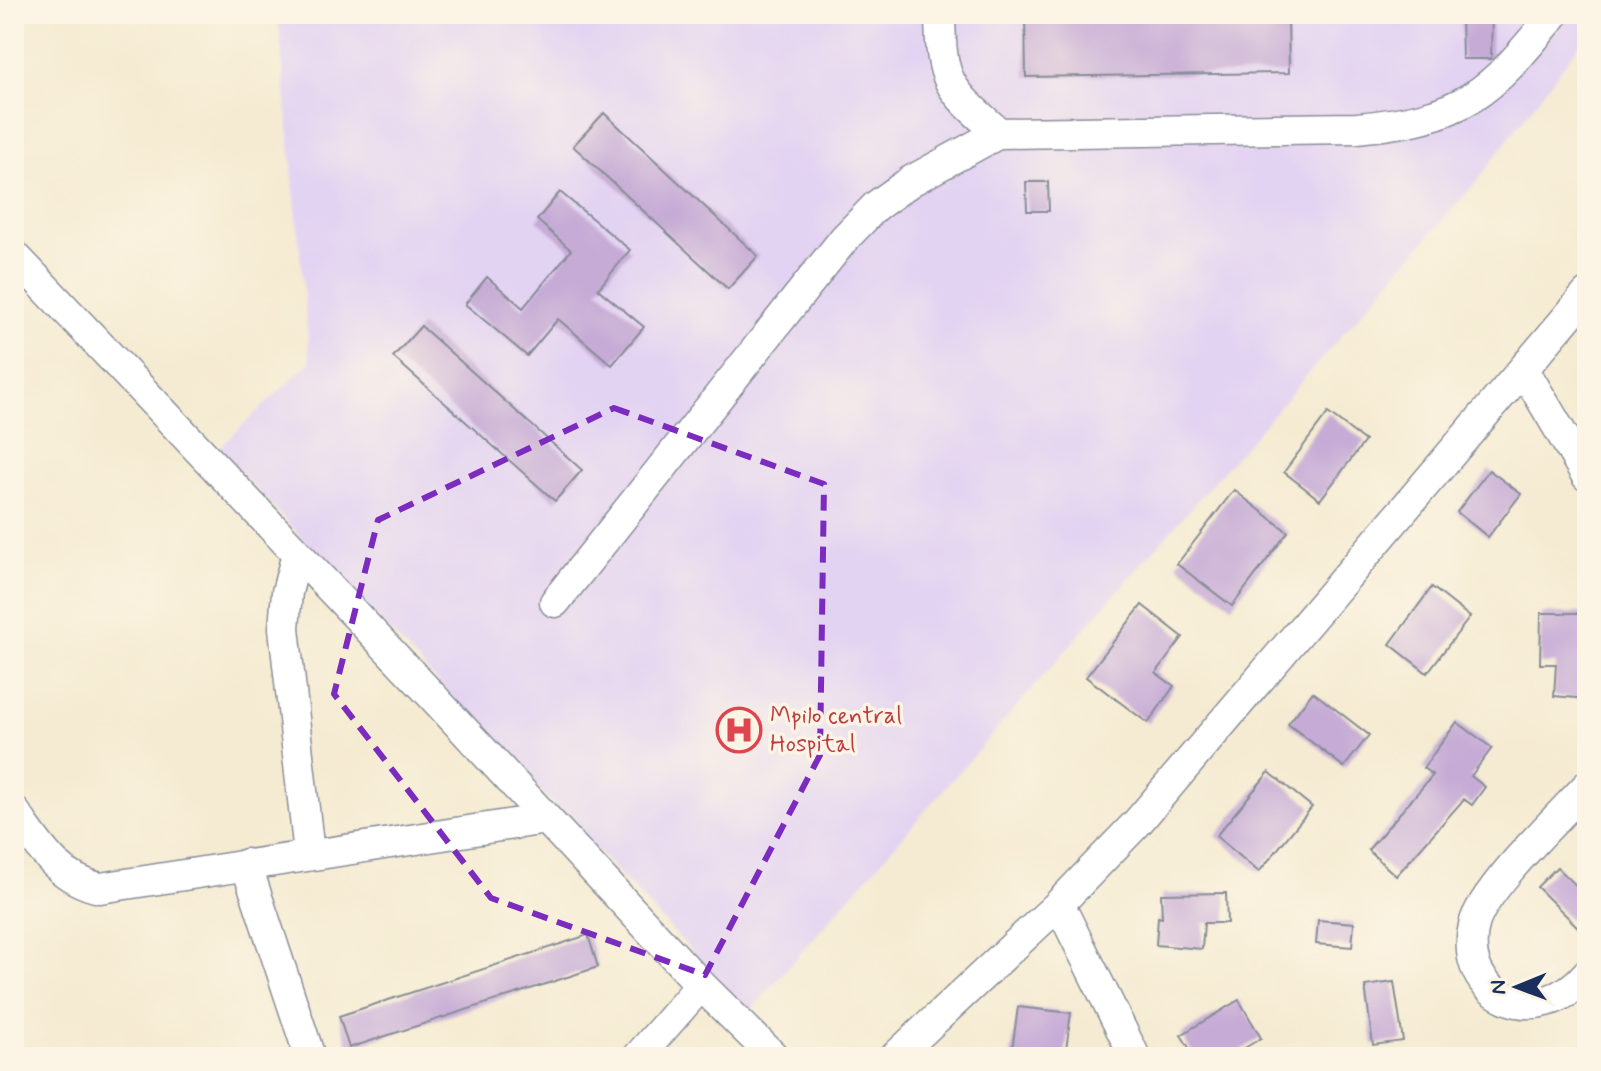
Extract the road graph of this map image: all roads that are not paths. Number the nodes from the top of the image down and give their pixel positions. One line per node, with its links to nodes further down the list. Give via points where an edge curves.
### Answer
1 (940, 14): 3 (street, via 946,78 957,96)
2 (1554, 14): 3 (street, via 1507,72 1478,97 1408,123)
3 (999, 133): 9 (street, via 911,181 876,206 844,239)
4 (14, 255): 8 (street)
5 (1587, 294): 6 (street)
6 (1524, 370): 7 (street); 15 (street, via 1189,765)
7 (1587, 476)
8 (297, 554): 12 (street); 13 (street, via 284,628)
9 (555, 602)
10 (1587, 786): 16 (street, via 1488,897 1474,923 1472,946 1478,969 1510,1002 1535,1006 1559,1000)
11 (14, 811): 14 (street, via 50,860 80,884 124,887)
12 (546, 819): 13 (street); 17 (street)
13 (309, 854): 14 (street)
14 (246, 864): 18 (street)
15 (1059, 904): 21 (street); 22 (street)
16 (1587, 974)
17 (701, 985): 19 (street); 20 (street)
18 (310, 1057)
19 (638, 1057)
20 (774, 1057)
21 (895, 1057)
22 (1135, 1057)

